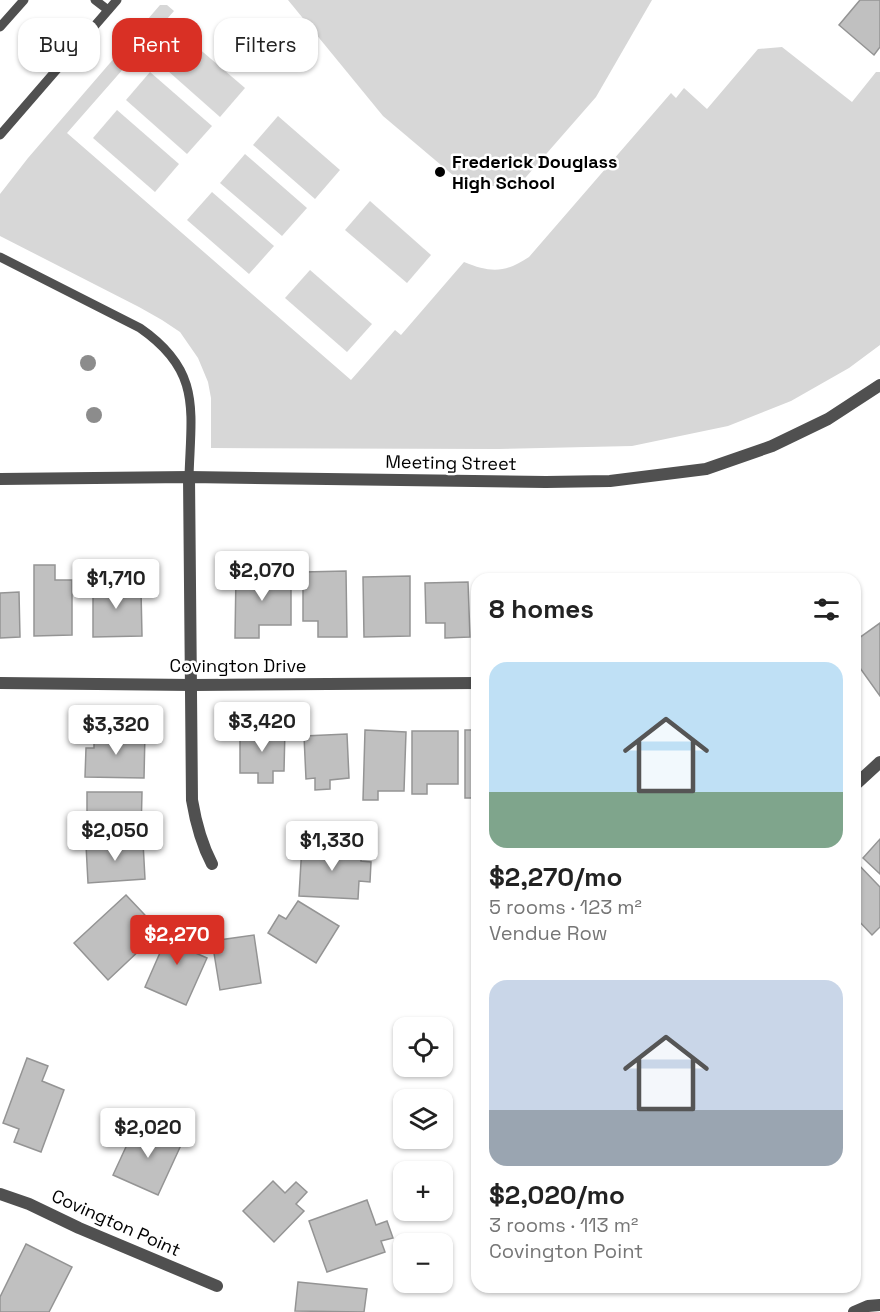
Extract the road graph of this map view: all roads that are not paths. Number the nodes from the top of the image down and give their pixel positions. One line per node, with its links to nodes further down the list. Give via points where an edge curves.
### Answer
1 (24, 0): 5 (lane)
2 (95, 0): 4 (lane)
3 (117, 0): 4 (lane)
4 (108, 10): 6 (lane)
5 (0, 27)
6 (0, 135)
7 (0, 257): 9 (lane, via 159,341 186,379 191,405)
8 (880, 385): 9 (street, Meeting Street, via 828,419 781,442 706,469 610,481 546,482)
9 (189, 477): 10 (street, Meeting Street); 13 (street)
10 (0, 479)
11 (0, 682): 13 (street, Covington Drive)
12 (471, 682): 13 (street, Covington Drive)
13 (192, 685): 16 (street, via 192,800 195,822)
14 (880, 762): 15 (street)
15 (861, 779)
16 (212, 864)
17 (0, 1194): 18 (street, Covington Point)
18 (217, 1286)
19 (880, 1305): 20 (street)
20 (854, 1312)

